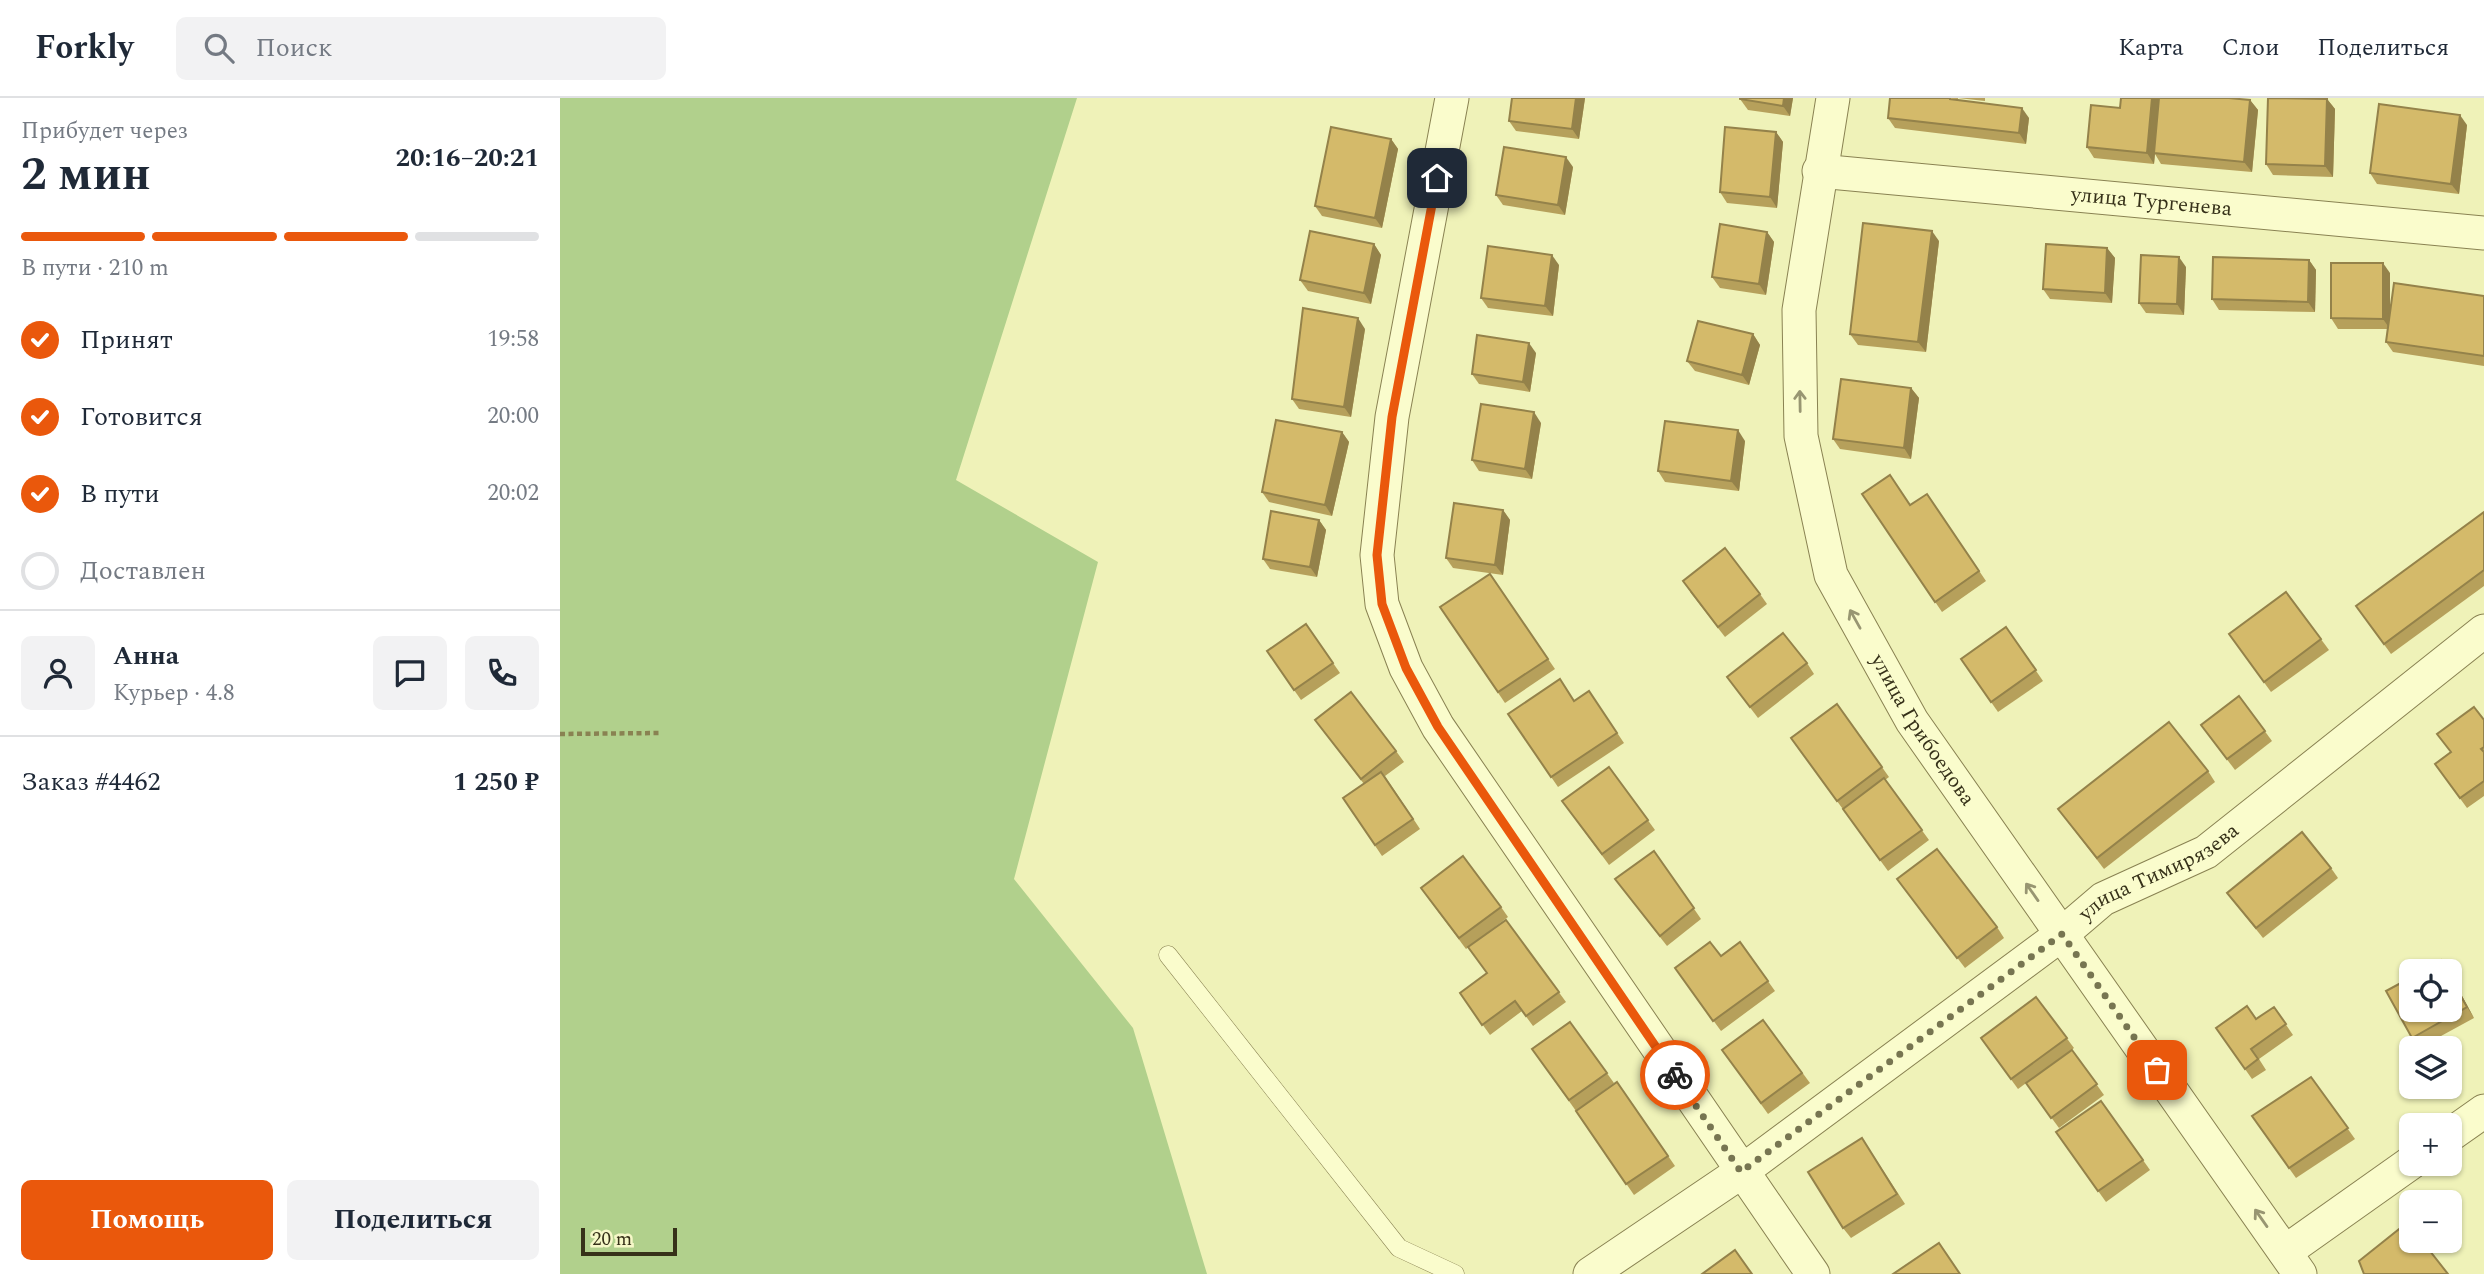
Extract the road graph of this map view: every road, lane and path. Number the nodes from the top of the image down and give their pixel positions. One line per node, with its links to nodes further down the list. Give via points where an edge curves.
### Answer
1 (1452, 98): 12 (street, via 1392,417 1377,555 1382,604 1406,668 1438,727)
2 (1833, 98): 3 (street, улица Грибоедова)
3 (1819, 171): 4 (street, улица Тургенева); 8 (street, улица Грибоедова, one-way to 3, via 1912,722 1831,575 1801,436 1798,310)
4 (2484, 233)
5 (2484, 631): 8 (street, улица Тимирязева, via 2206,852 2103,899)
6 (659, 733): 7 (path)
7 (560, 734)
8 (2062, 934): 12 (street, улица Тимирязева); 14 (street, улица Грибоедова, one-way to 8)
9 (1168, 955): 15 (lane, via 1399,1248)
10 (2484, 1111): 11 (street)
11 (2462, 1127)
12 (1741, 1172): 16 (street, улица Тимирязева); 17 (street)
13 (2399, 1173): 14 (street)
14 (2293, 1263)
15 (1455, 1274)
16 (1590, 1274)
17 (1813, 1274)

